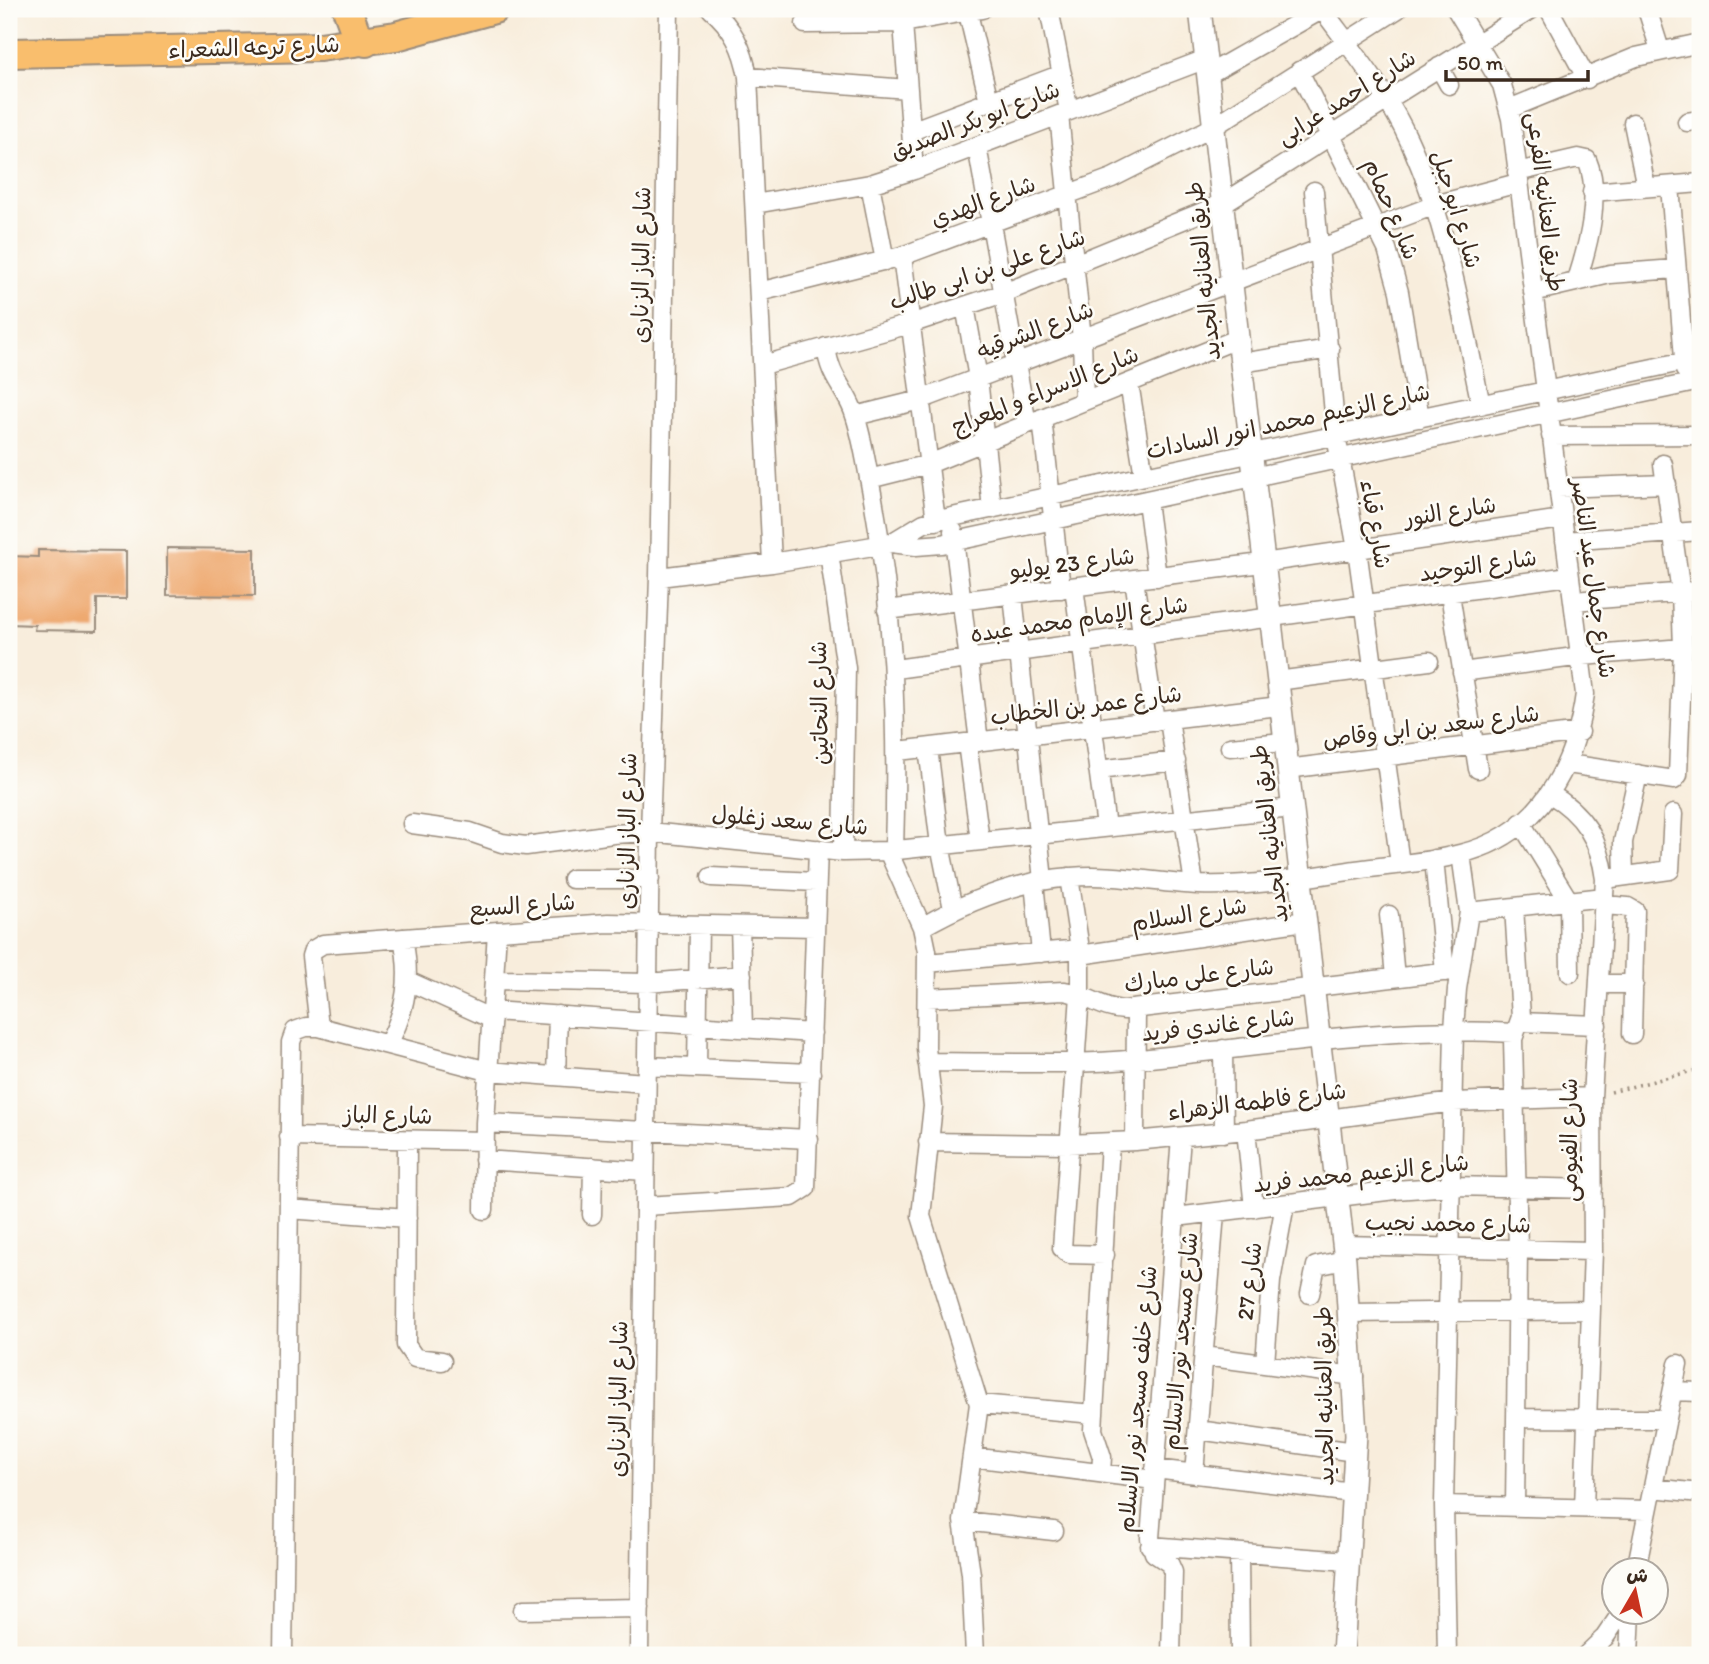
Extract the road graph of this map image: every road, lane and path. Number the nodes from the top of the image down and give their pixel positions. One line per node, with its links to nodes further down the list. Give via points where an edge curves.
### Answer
1 (347, 9): 17 (highway, via 355,31)
2 (494, 9): 17 (highway, شارع ترعه الشعراء)
3 (668, 9): 112 (street, شارع الباز الزنارى)
4 (710, 9): 26 (street, via 736,37)
5 (1049, 9): 25 (street)
6 (1200, 9): 22 (street, طريق العنانيه الجديد)
7 (1322, 9): 16 (street, شارع ابو جبل); 22 (street, شارع ابو بكر الصديق)
8 (1398, 9): 16 (street, شارع الهدي)
9 (1456, 9): 18 (street, طريق العنانيه الفرعى)
10 (1532, 9): 18 (street, شارع احمد عرابى)
11 (1549, 9): 27 (street)
12 (1647, 9): 20 (street)
13 (975, 11): 14 (street); 31 (street)
14 (893, 18): 15 (street); 29 (street)
15 (805, 24)
16 (1345, 41): 24 (street, شارع الهدي); 30 (street, شارع ابو جبل)
17 (366, 42): 21 (highway, شارع ترعه الشعراء, via 320,47)
18 (1477, 43): 23 (street, شارع احمد عرابى); 32 (street, طريق العنانيه الفرعى, via 1502,85)
19 (1700, 43): 20 (street)
20 (1660, 50): 27 (street)
21 (9, 53)
22 (1207, 67): 33 (street, شارع ابو بكر الصديق); 35 (street, طريق العنانيه الجديد)
23 (1439, 67): 28 (street); 30 (street, شارع احمد عرابى)
24 (1299, 71): 35 (street, شارع الهدي); 37 (street, شارع حمام)
25 (1062, 74): 31 (street); 33 (street)
26 (747, 77): 29 (street); 48 (street)
27 (1587, 79): 32 (street)
28 (1449, 85)
29 (908, 89): 36 (street)
30 (1388, 101): 37 (street, شارع احمد عرابى); 50 (street, شارع ابو جبل)
31 (989, 102): 36 (street)
32 (1510, 109): 40 (street, طريق العنانيه الفرعى)
33 (1064, 113): 38 (street, شارع ابو بكر الصديق); 47 (street)
34 (1633, 123): 44 (street)
35 (1213, 127): 47 (street, شارع الهدي); 49 (street, طريق العنانيه الجديد)
36 (911, 131): 39 (street)
37 (1333, 135): 49 (street, شارع احمد عرابى); 52 (street, شارع حمام)
38 (977, 146): 39 (street, شارع ابو بكر الصديق); 51 (street)
39 (914, 170): 42 (street, شارع ابو بكر الصديق)
40 (1518, 178): 46 (street, شارع الشرقيه, via 1583,158 1589,164); 50 (street, شارع الشرقيه); 60 (street, طريق العنانيه الفرعى)
41 (1700, 183): 43 (street)
42 (870, 184): 48 (street, شارع ابو بكر الصديق); 54 (street)
43 (1670, 186): 44 (street); 56 (street)
44 (1646, 187): 46 (street)
45 (1314, 191): 53 (street, شارع قباء)
46 (1592, 192): 57 (street)
47 (1068, 196): 51 (street, شارع الهدي); 55 (street)
48 (755, 204): 59 (street)
49 (1222, 204): 55 (street, شارع على بن ابى طالب); 58 (street, طريق العنانيه الجديد)
50 (1435, 205): 52 (street, شارع الشرقيه); 78 (street, شارع ابو جبل)
51 (992, 225): 54 (street, شارع الهدي); 61 (street)
52 (1377, 225): 53 (street, شارع الشرقيه); 81 (street, شارع حمام, via 1399,292)
53 (1320, 248): 58 (street, شارع الشرقيه); 67 (street, شارع قباء)
54 (893, 259): 59 (street, شارع الهدي); 63 (street)
55 (1074, 266): 61 (street, شارع على بن ابى طالب); 64 (street)
56 (1675, 269): 57 (street); 68 (street)
57 (1577, 280): 60 (street)
58 (1231, 282): 64 (street, شارع الشرقيه); 65 (street, طريق العنانيه الجديد)
59 (760, 292): 71 (street)
60 (1533, 292): 75 (street, طريق العنانيه الفرعى)
61 (1004, 293): 62 (street, شارع على بن ابى طالب); 69 (street)
62 (965, 306): 63 (street, شارع على بن ابى طالب); 72 (street)
63 (910, 324): 66 (street, شارع على بن ابى طالب); 76 (street)
64 (1082, 339): 69 (street, شارع الشرقيه); 77 (street)
65 (1237, 339): 70 (street, طريق العنانيه الجديد); 73 (street, شارع الاسراء و المعراج)
66 (826, 347): 71 (street, شارع على بن ابى طالب); 80 (street, via 833,378)
67 (1330, 349): 70 (street); 84 (street, شارع قباء)
68 (1692, 360): 74 (street); 75 (street, شارع الزعيم محمد انور السادات)
69 (1016, 363): 72 (street, شارع الشرقيه); 82 (street)
70 (1240, 363): 87 (street, طريق العنانيه الجديد)
71 (763, 365): 109 (street)
72 (978, 378): 76 (street, شارع الشرقيه); 86 (street)
73 (1129, 383): 77 (street, شارع الاسراء و المعراج); 91 (street)
74 (1693, 383): 79 (street, شارع الزعيم محمد انور السادات)
75 (1546, 391): 78 (street, شارع الزعيم محمد انور السادات); 79 (street, طريق العنانيه الفرعى)
76 (920, 400): 80 (street, شارع الشرقيه); 89 (street)
77 (1084, 401): 82 (street, شارع الاسراء و المعراج)
78 (1480, 405): 81 (street, شارع الزعيم محمد انور السادات)
79 (1548, 414): 85 (street, شارع جمال عبد الناصر); 88 (street, شارع الزعيم محمد انور السادات)
80 (855, 416): 93 (street)
81 (1420, 418): 84 (street, شارع الزعيم محمد انور السادات)
82 (1035, 421): 86 (street, شارع الاسراء و المعراج); 96 (street)
83 (1700, 435): 85 (street)
84 (1336, 436): 87 (street, شارع الزعيم محمد انور السادات); 88 (street, شارع قباء)
85 (1551, 436): 95 (street, شارع جمال عبد الناصر)
86 (984, 441): 89 (street, شارع الاسراء و المعراج); 98 (street)
87 (1250, 454): 91 (street, شارع الزعيم محمد انور السادات); 92 (street, طريق العنانيه الجديد)
88 (1340, 459): 92 (street, شارع الزعيم محمد انور السادات); 107 (street, شارع قباء)
89 (929, 464): 93 (street, شارع الاسراء و المعراج); 99 (street)
90 (1663, 464): 94 (street)
91 (1144, 476): 96 (street, شارع الزعيم محمد انور السادات)
92 (1252, 478): 97 (street, شارع الزعيم محمد انور السادات); 110 (street, طريق العنانيه الجديد)
93 (869, 479): 106 (street)
94 (1667, 484): 95 (street); 103 (street)
95 (1558, 488): 100 (street, شارع جمال عبد الناصر)
96 (1051, 496): 98 (street, شارع الزعيم محمد انور السادات); 101 (street)
97 (1147, 501): 101 (street, شارع الزعيم محمد انور السادات); 113 (street)
98 (992, 509): 99 (street, شارع الزعيم محمد انور السادات)
99 (944, 519): 104 (street); 106 (street, شارع الزعيم محمد انور السادات, via 912,528)
100 (1562, 519): 105 (street, شارع جمال عبد الناصر); 107 (street, شارع النور)
101 (1054, 521): 104 (street, شارع الزعيم محمد انور السادات); 115 (street)
102 (1700, 531): 103 (street)
103 (1674, 532): 105 (street); 117 (street)
104 (954, 541): 106 (street, شارع الزعيم محمد انور السادات); 120 (street)
105 (1565, 541): 111 (street, شارع جمال عبد الناصر)
106 (885, 544): 108 (street, شارع الزعيم محمد انور السادات); 123 (street)
107 (1357, 549): 110 (street, شارع النور); 122 (street, شارع قباء)
108 (830, 553): 109 (street, شارع الزعيم محمد انور السادات); 167 (street, شارع النحاتين, via 845,656)
109 (772, 563): 112 (street, شارع الزعيم محمد انور السادات)
110 (1262, 563): 113 (street, شارع 23 يوليو); 124 (street, طريق العنانيه الجديد)
111 (1569, 576): 118 (street, شارع التوحيد); 121 (street, شارع جمال عبد الناصر)
112 (659, 577): 161 (street, شارع الباز الزنارى)
113 (1157, 577): 114 (street, شارع 23 يوليو)
114 (1134, 579): 115 (street, شارع 23 يوليو); 125 (street)
115 (1067, 588): 119 (street, شارع 23 يوليو); 126 (street)
116 (1700, 591): 117 (street)
117 (1681, 593): 121 (street); 127 (street)
118 (1450, 594): 122 (street, شارع التوحيد); 134 (street)
119 (1013, 595): 120 (street, شارع 23 يوليو); 128 (street)
120 (961, 601): 123 (street, شارع 23 يوليو); 130 (street)
121 (1573, 601): 129 (street, شارع جمال عبد الناصر)
122 (1365, 607): 124 (street, شارع التوحيد); 132 (street, شارع قباء)
123 (887, 610): 133 (street)
124 (1269, 618): 125 (street, شارع الإمام محمد عبده); 135 (street, طريق العنانيه الجديد)
125 (1142, 635): 126 (street, شارع الإمام محمد عبده); 137 (street)
126 (1081, 644): 128 (street, شارع الإمام محمد عبده); 138 (street)
127 (1683, 648): 129 (street); 153 (street, via 1678,775 1674,780)
128 (1019, 652): 130 (street, شارع الإمام محمد عبده); 140 (street)
129 (1582, 656): 134 (street); 139 (street, شارع جمال عبد الناصر, via 1585,694)
130 (969, 659): 133 (street, شارع الإمام محمد عبده); 142 (street)
131 (1429, 661): 132 (street)
132 (1373, 668): 135 (street); 147 (street, شارع قباء)
133 (895, 669): 146 (street)
134 (1462, 672): 143 (street)
135 (1277, 681): 136 (street, طريق العنانيه الجديد)
136 (1280, 706): 137 (street, شارع عمر بن الخطاب); 141 (street, طريق العنانيه الجديد)
137 (1162, 721): 138 (street, شارع عمر بن الخطاب); 148 (street)
138 (1093, 729): 140 (street, شارع عمر بن الخطاب); 152 (street)
139 (1580, 732): 143 (street, شارع سعد بن ابى وقاص); 149 (street, شارع جمال عبد الناصر)
140 (1028, 736): 142 (street, شارع عمر بن الخطاب); 162 (street)
141 (1284, 742): 144 (street); 150 (street, طريق العنانيه الجديد)
142 (973, 743): 145 (street, شارع عمر بن الخطاب); 163 (street)
143 (1474, 745): 147 (street, شارع سعد بن ابى وقاص); 151 (street)
144 (1230, 747)
145 (929, 748): 146 (street, شارع عمر بن الخطاب); 164 (street)
146 (898, 751): 166 (street)
147 (1385, 757): 150 (street, شارع سعد بن ابى وقاص); 170 (street, شارع قباء)
148 (1175, 761): 152 (street); 157 (street)
149 (1568, 764): 153 (street); 154 (street, شارع جمال عبد الناصر)
150 (1287, 769): 155 (street, طريق العنانيه الجديد)
151 (1478, 769)
152 (1098, 770): 160 (street)
153 (1638, 774): 171 (street, via 1623,842)
154 (1550, 794): 158 (street, شارع جمال عبد الناصر); 176 (street, شارع الفيومى, via 1589,828)
155 (1292, 808): 157 (street, شارع سعد زغلول); 175 (street, طريق العنانيه الجديد)
156 (1673, 814): 171 (street, via 1672,868)
157 (1184, 818): 160 (street, شارع سعد زغلول); 180 (street)
158 (1521, 823): 168 (street, شارع جمال عبد الناصر); 181 (street)
159 (412, 824): 161 (street, شارع سعد زغلول, via 526,845)
160 (1106, 827): 162 (street, شارع سعد زغلول)
161 (650, 832): 165 (street, شارع سعد زغلول); 174 (street, شارع الباز الزنارى)
162 (1038, 834): 163 (street, شارع سعد زغلول); 178 (street)
163 (980, 841): 164 (street, شارع سعد زغلول)
164 (940, 845): 166 (street, شارع سعد زغلول); 184 (street)
165 (818, 849): 167 (street, شارع سعد زغلول); 179 (street)
166 (891, 851): 167 (street, شارع سعد زغلول); 192 (street)
167 (843, 852)
168 (1461, 854): 169 (street, شارع جمال عبد الناصر); 185 (street)
169 (1434, 859): 170 (street, شارع جمال عبد الناصر); 198 (street)
170 (1400, 864): 175 (street, شارع جمال عبد الناصر)
171 (1624, 876): 176 (street)
172 (711, 877): 179 (street)
173 (1069, 877): 178 (street, شارع جمال عبد الناصر); 180 (street, شارع جمال عبد الناصر, via 1118,876); 195 (street)
174 (650, 878): 177 (street); 188 (street, شارع الباز الزنارى)
175 (1300, 878): 180 (street, شارع جمال عبد الناصر); 187 (street, طريق العنانيه الجديد)
176 (1605, 878): 182 (street, شارع الفيومى)
177 (572, 879)
178 (1038, 881): 184 (street, شارع جمال عبد الناصر); 196 (street)
179 (817, 882): 191 (street)
180 (1194, 884)
181 (1569, 901): 182 (street); 183 (street); 199 (street)
182 (1604, 901): 206 (street, شارع الفيومى); 207 (street, via 1636,911)
183 (1514, 907): 185 (street); 218 (street)
184 (953, 909): 192 (street, شارع جمال عبد الناصر)
185 (1469, 912): 198 (street)
186 (1389, 915): 201 (street)
187 (1306, 921): 195 (street, شارع السلام); 208 (street, طريق العنانيه الجديد)
188 (649, 924): 189 (street, شارع السبع); 193 (street, شارع السبع); 205 (street, شارع الباز الزنارى)
189 (699, 925): 190 (street, شارع السبع); 202 (street)
190 (740, 926): 191 (street, شارع السبع); 200 (street)
191 (815, 927): 221 (street)
192 (922, 927): 197 (street)
193 (498, 931): 194 (street, شارع السبع); 203 (street)
194 (403, 938): 204 (street); 217 (street, شارع السبع, via 323,944 313,950)
195 (1080, 952): 196 (street, شارع السلام); 209 (street)
196 (1041, 953): 197 (street, شارع السلام)
197 (927, 963): 210 (street)
198 (1452, 971): 201 (street, شارع على مبارك); 220 (street)
199 (1570, 973)
200 (742, 975): 202 (street); 219 (street)
201 (1395, 977): 208 (street, شارع على مبارك)
202 (698, 979): 205 (street); 215 (street)
203 (494, 980): 205 (street); 212 (street)
204 (408, 981): 212 (street); 224 (street, via 402,1014)
205 (648, 983): 214 (street, شارع الباز الزنارى)
206 (1599, 984): 207 (street); 216 (street, شارع الفيومى)
207 (1634, 984): 222 (street)
208 (1313, 986): 211 (street, شارع على مبارك); 223 (street, طريق العنانيه الجديد)
209 (1080, 995): 210 (street, شارع على مبارك, via 1056,991); 211 (street, شارع على مبارك, via 1101,1007); 227 (street)
210 (927, 998): 228 (street)
211 (1136, 1009): 226 (street)
212 (492, 1015): 213 (street); 231 (street)
213 (558, 1015): 214 (street); 234 (street)
214 (647, 1021): 215 (street); 233 (street, شارع الباز الزنارى)
215 (698, 1025): 219 (street); 229 (street)
216 (1597, 1025): 218 (street, شارع غاندي فريد); 235 (street, شارع الفيومى)
217 (319, 1027): 224 (street); 243 (street, via 300,1028 292,1037)
218 (1517, 1027): 220 (street, شارع غاندي فريد); 236 (street)
219 (743, 1028): 221 (street)
220 (1454, 1029): 223 (street, شارع غاندي فريد); 237 (street)
221 (812, 1033): 232 (street)
222 (1632, 1034)
223 (1319, 1038): 225 (street, شارع غاندي فريد); 238 (street, طريق العنانيه الجديد)
224 (388, 1044): 231 (street)
225 (1223, 1049): 226 (street, شارع غاندي فريد); 242 (street)
226 (1136, 1059): 227 (street, شارع غاندي فريد); 248 (street)
227 (1074, 1061): 228 (street, شارع غاندي فريد); 251 (street)
228 (927, 1062): 249 (street, via 933,1106)
229 (697, 1068): 232 (street); 233 (street)
230 (1700, 1069): 235 (path)
231 (488, 1071): 234 (street); 239 (street)
232 (811, 1073): 245 (street)
233 (647, 1074): 234 (street); 241 (street, شارع الباز الزنارى)
234 (556, 1076)
235 (1592, 1097): 236 (street, شارع فاطمه الزهراء); 257 (street, شارع الفيومى)
236 (1515, 1100): 237 (street, شارع فاطمه الزهراء); 256 (street)
237 (1454, 1102): 238 (street, شارع فاطمه الزهراء); 255 (street)
238 (1328, 1117): 240 (street, شارع فاطمه الزهراء); 258 (street, طريق العنانيه الجديد)
239 (485, 1123): 241 (street); 247 (street)
240 (1246, 1130): 242 (street, شارع فاطمه الزهراء); 261 (street)
241 (646, 1131): 245 (street); 254 (street, شارع الباز الزنارى)
242 (1224, 1133): 244 (street, شارع فاطمه الزهراء)
243 (289, 1137): 246 (street, شارع الباز); 262 (street)
244 (1181, 1137): 248 (street, شارع فاطمه الزهراء); 266 (street, شارع خلف مسجد نور الاسلام)
245 (809, 1139): 260 (street, via 808,1180 800,1194)
246 (407, 1140): 247 (street, شارع الباز); 267 (street)
247 (485, 1141): 252 (street)
248 (1135, 1141): 250 (street, شارع فاطمه الزهراء)
249 (928, 1142): 251 (street, شارع فاطمه الزهراء); 285 (street, via 921,1216)
250 (1111, 1143): 251 (street, شارع فاطمه الزهراء); 272 (street)
251 (1068, 1144): 272 (street, via 1063,1251)
252 (484, 1160): 253 (street); 263 (street)
253 (593, 1167): 254 (street); 265 (street)
254 (645, 1171): 260 (street, شارع الباز الزنارى)
255 (1452, 1186): 256 (street, شارع الزعيم محمد فريد); 258 (street, شارع الزعيم محمد فريد); 268 (street)
256 (1518, 1186): 257 (street, شارع الزعيم محمد فريد); 269 (street)
257 (1593, 1189): 270 (street, شارع الفيومى)
258 (1338, 1197): 259 (street, شارع الزعيم محمد فريد); 271 (street, طريق العنانيه الجديد)
259 (1285, 1204): 261 (street, شارع الزعيم محمد فريد); 280 (street, شارع 27, via 1271,1281)
260 (645, 1206): 309 (street, شارع الباز الزنارى)
261 (1254, 1208): 264 (street, شارع الزعيم محمد فريد)
262 (289, 1209): 267 (street); 313 (street)
263 (484, 1210)
264 (1216, 1213): 266 (street, شارع الزعيم محمد فريد); 278 (street, شارع مسجد نور الاسلام)
265 (592, 1215)
266 (1176, 1217): 294 (street, شارع خلف مسجد نور الاسلام)
267 (407, 1219): 279 (street, via 406,1345 415,1358)
268 (1451, 1248): 269 (street, شارع محمد نجيب); 271 (street, شارع محمد نجيب); 276 (street)
269 (1518, 1249): 270 (street, شارع محمد نجيب); 275 (street)
270 (1593, 1251): 274 (street, شارع الفيومى)
271 (1344, 1253): 273 (street, via 1316,1266); 277 (street, طريق العنانيه الجديد)
272 (1105, 1255): 286 (street)
273 (1311, 1294)
274 (1591, 1310): 275 (street); 288 (street, شارع الفيومى)
275 (1518, 1311): 276 (street); 287 (street)
276 (1449, 1312): 277 (street); 299 (street)
277 (1349, 1313): 282 (street, طريق العنانيه الجديد)
278 (1204, 1356): 280 (street); 290 (street, شارع مسجد نور الاسلام)
279 (442, 1362)
280 (1265, 1364): 282 (street)
281 (1678, 1364): 283 (street)
282 (1354, 1376): 291 (street, طريق العنانيه الجديد)
283 (1673, 1391): 284 (street); 289 (street)
284 (1700, 1392)
285 (979, 1404): 286 (street); 292 (street)
286 (1094, 1414): 293 (street)
287 (1516, 1418): 288 (street); 300 (street)
288 (1587, 1418): 289 (street); 301 (street, شارع الفيومى)
289 (1667, 1419): 296 (street)
290 (1198, 1430): 291 (street); 295 (street, شارع مسجد نور الاسلام)
291 (1355, 1452): 297 (street, طريق العنانيه الجديد)
292 (972, 1457): 293 (street); 303 (street)
293 (1101, 1473): 294 (street)
294 (1154, 1474): 295 (street); 305 (street, شارع خلف مسجد نور الاسلام)
295 (1194, 1474): 297 (street)
296 (1653, 1488): 298 (street); 302 (street)
297 (1353, 1493): 308 (street, طريق العنانيه الجديد)
298 (1700, 1493)
299 (1444, 1505): 300 (street); 319 (street)
300 (1515, 1507): 301 (street)
301 (1584, 1508): 302 (street)
302 (1648, 1510): 307 (street)
303 (963, 1521): 304 (street); 315 (street)
304 (1054, 1531)
305 (1150, 1546): 306 (street); 316 (street, شارع خلف مسجد نور الاسلام, via 1173,1572)
306 (1239, 1553): 308 (street); 317 (street)
307 (1639, 1556)
308 (1348, 1561): 318 (street, طريق العنانيه الجديد)
309 (640, 1608): 310 (street); 314 (street, شارع الباز الزنارى)
310 (523, 1610)
311 (1612, 1626): 320 (street)
312 (1631, 1626): 321 (street)
313 (283, 1655)
314 (639, 1655)
315 (975, 1655)
316 (1171, 1655)
317 (1240, 1655)
318 (1343, 1655)
319 (1447, 1655)
320 (1586, 1655)
321 (1629, 1655)

